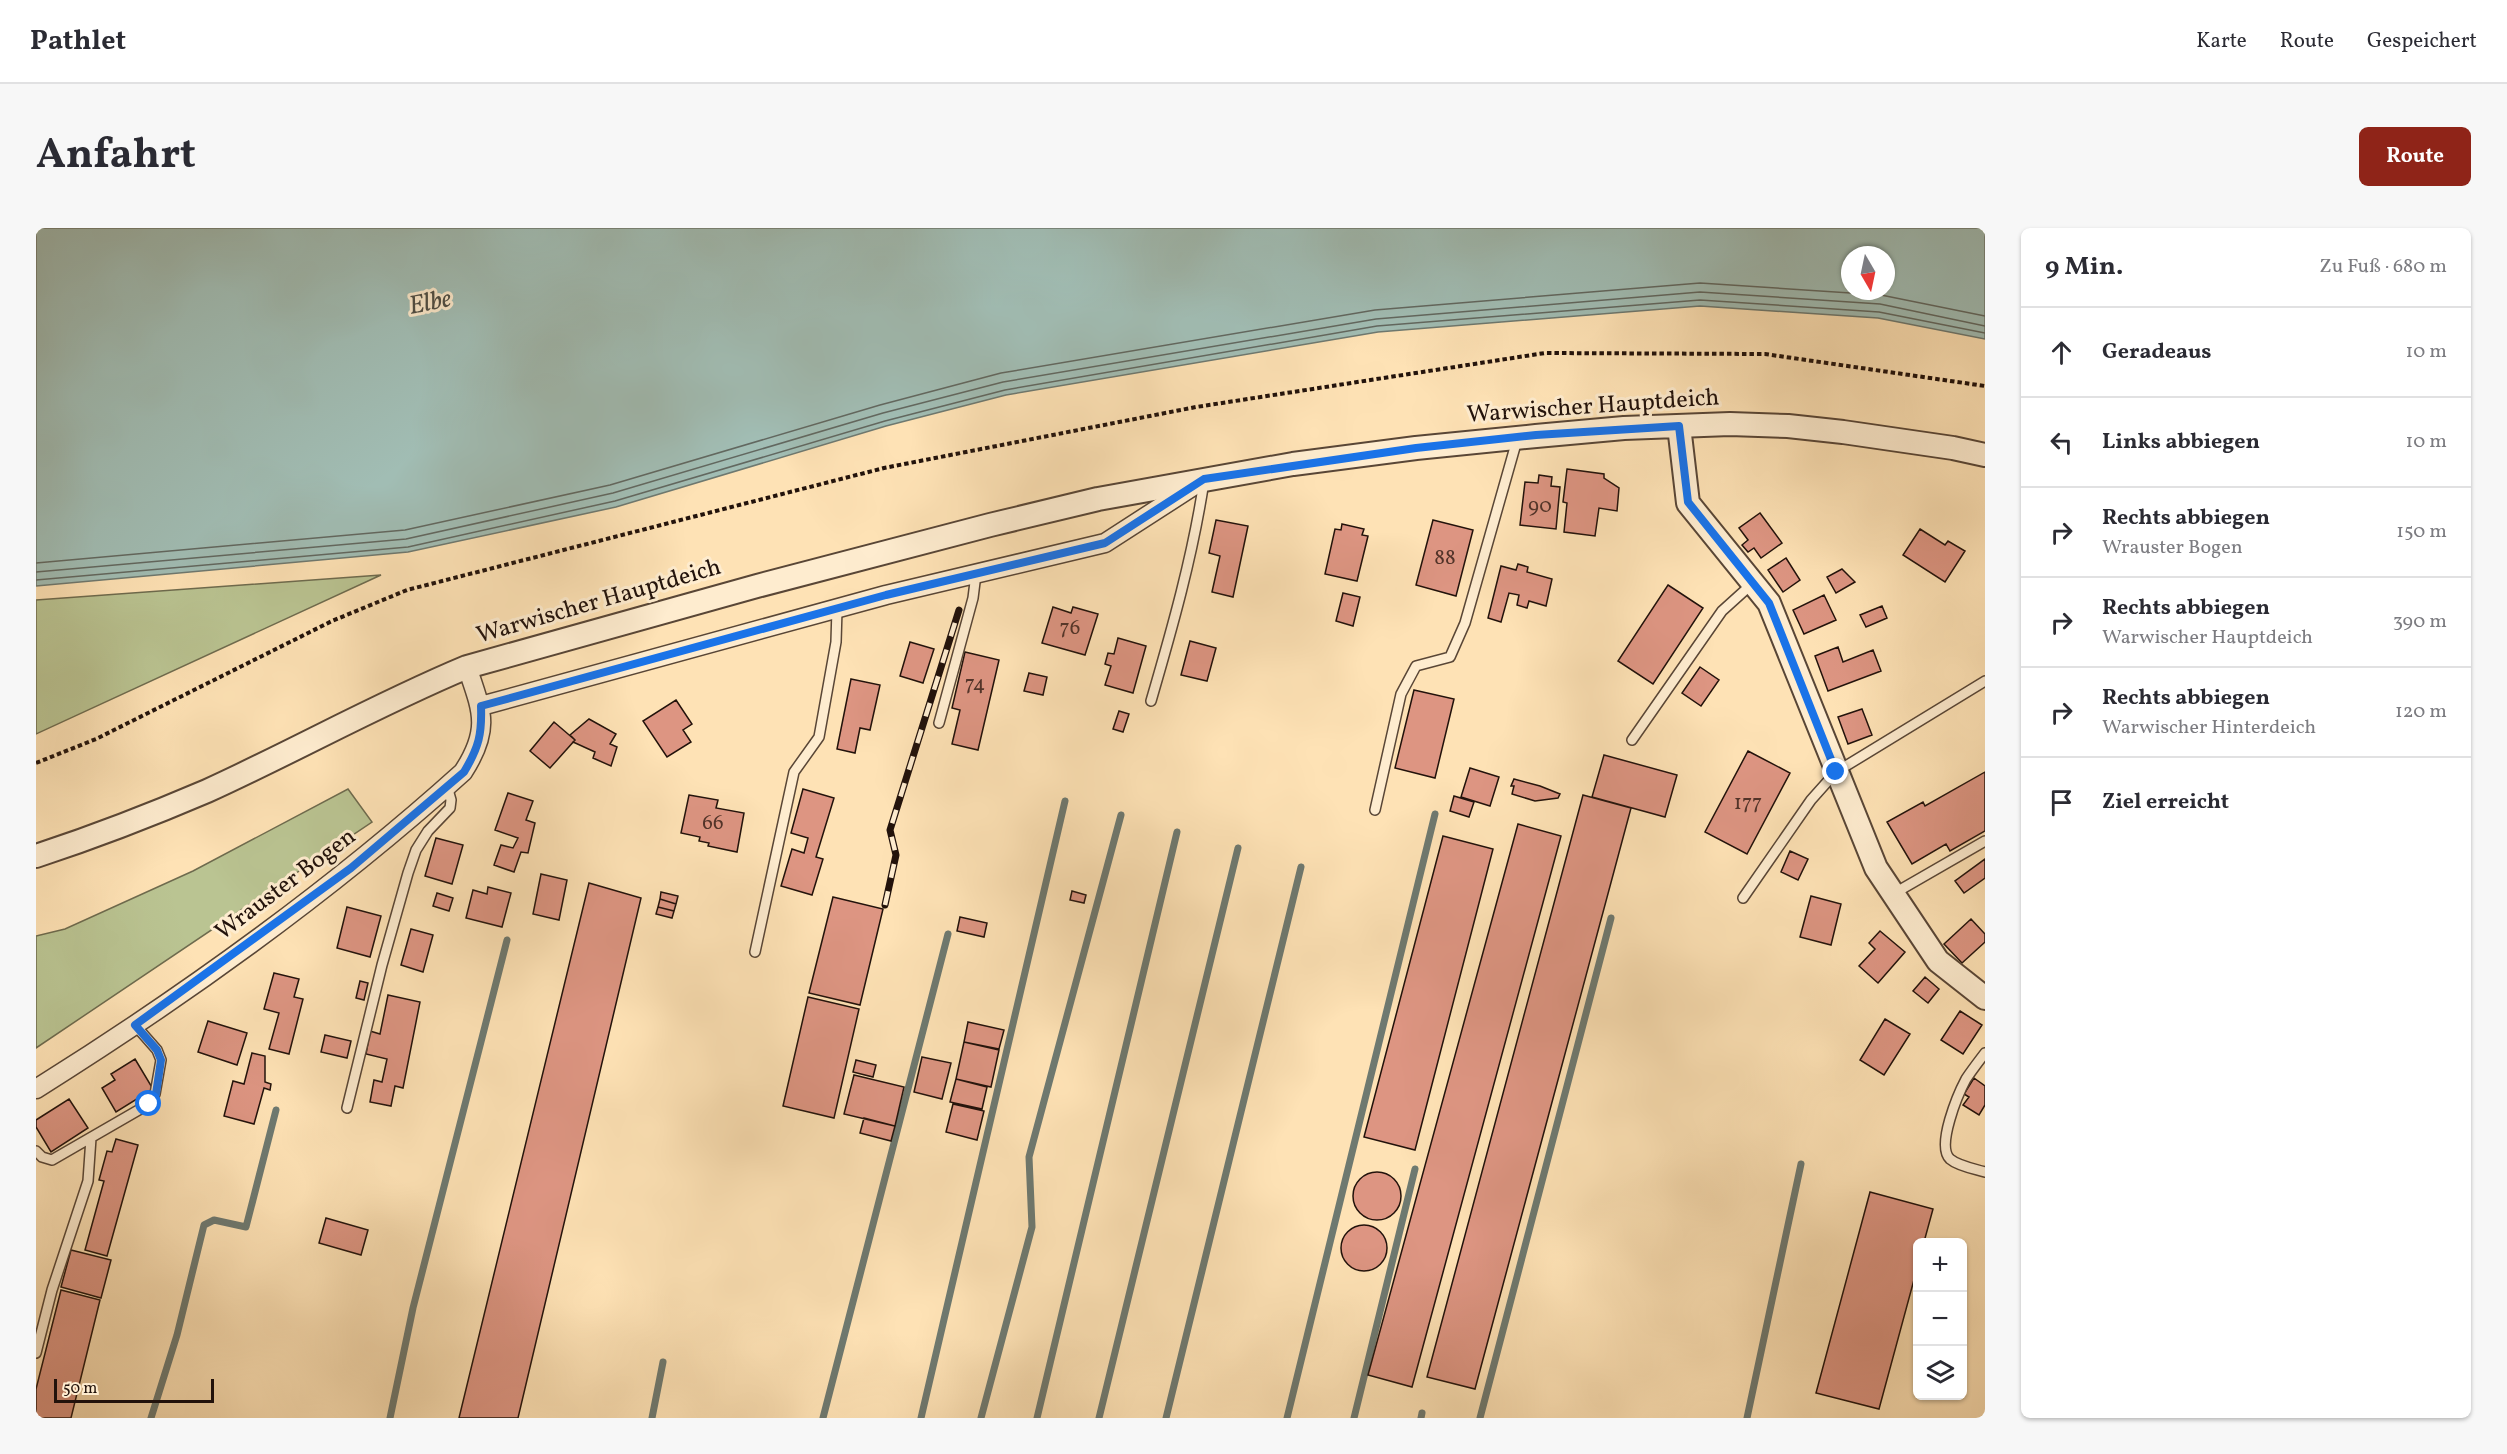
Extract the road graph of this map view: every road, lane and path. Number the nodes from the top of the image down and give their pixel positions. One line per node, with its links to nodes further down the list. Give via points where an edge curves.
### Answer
1 (1985, 386): 15 (path, via 1765,354 1545,353 1196,407 885,468 407,590 332,621 96,739)
2 (1679, 426): 3 (street, Warwischer Hauptdeich); 4 (street, Warwischer Hauptdeich, via 1788,426); 7 (street, via 1688,502)
3 (1517, 437): 5 (street, Warwischer Hauptdeich); 18 (lane, via 1465,624 1449,657 1416,666 1401,694)
4 (1985, 455)
5 (1204, 479): 6 (street, Warwischer Hauptdeich, via 1105,543); 9 (street, Warwischer Hauptdeich, via 1098,499 886,552); 11 (lane)
6 (976, 574): 8 (street, Warwischer Hauptdeich); 13 (lane)
7 (1753, 583): 14 (lane, via 1722,611); 16 (street, via 1769,603)
8 (837, 609): 12 (street, Warwischer Hauptdeich); 23 (lane, via 836,642 819,737 794,772)
9 (467, 667): 12 (street, Wrauster Bogen); 20 (street, Warwischer Hauptdeich, via 411,690 208,790 106,833)
10 (1985, 681): 16 (lane)
11 (1151, 701)
12 (481, 706): 17 (street, Wrauster Bogen, via 482,730 476,752 464,772)
13 (939, 723)
14 (1632, 740)
15 (36, 763)
16 (1836, 772): 21 (street, via 1876,868); 22 (lane, via 1810,800)
17 (447, 786): 25 (street, Wrauster Bogen, via 351,868); 28 (lane, via 450,808 428,831 408,873)
18 (1375, 810)
19 (1985, 841): 21 (lane)
20 (36, 856)
21 (1893, 894): 24 (street, via 1938,961)
22 (1743, 898)
23 (755, 952)
24 (1985, 998)
25 (135, 1025): 27 (street, Wrauster Bogen); 29 (lane, via 161,1060 156,1094 149,1104)
26 (1985, 1053): 31 (lane, via 1966,1079 1953,1107 1946,1150 1957,1163)
27 (36, 1089)
28 (347, 1108)
29 (91, 1138): 30 (lane, via 52,1160); 32 (lane, via 88,1181)
30 (36, 1151)
31 (1985, 1172)
32 (36, 1353)

